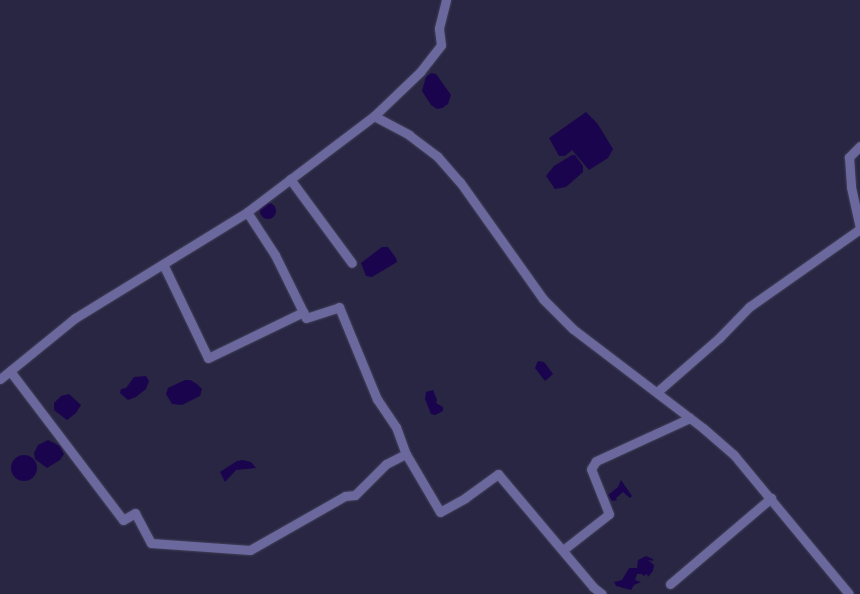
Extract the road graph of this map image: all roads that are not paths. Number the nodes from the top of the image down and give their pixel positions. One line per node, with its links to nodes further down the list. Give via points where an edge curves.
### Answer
1 (446, 0): 2 (street, via 439,28 441,45 420,72)
2 (374, 116): 4 (street); 12 (street, via 409,135 437,156 460,182 543,299 573,329)
3 (860, 146): 6 (street, via 849,157 851,187)
4 (290, 179): 5 (street); 7 (street)
5 (247, 212): 8 (street); 9 (street, via 275,255)
6 (860, 228): 12 (street, via 749,307)
7 (352, 263)
8 (163, 264): 9 (street, via 208,358); 10 (street, via 75,318)
9 (303, 312): 14 (street, via 306,318 339,307 377,399 396,428)
10 (10, 371): 11 (street); 14 (street, via 123,520 135,513 151,542 250,550 345,496 355,495 386,464)
11 (0, 379)
12 (657, 392): 13 (street)
13 (690, 418): 15 (street, via 734,455); 16 (street, via 596,461 591,469 609,514)
14 (406, 454): 16 (street, via 440,512 498,474)
15 (771, 498): 17 (street); 19 (street)
16 (563, 550): 18 (street)
17 (670, 584)
18 (602, 594)
19 (850, 594)

